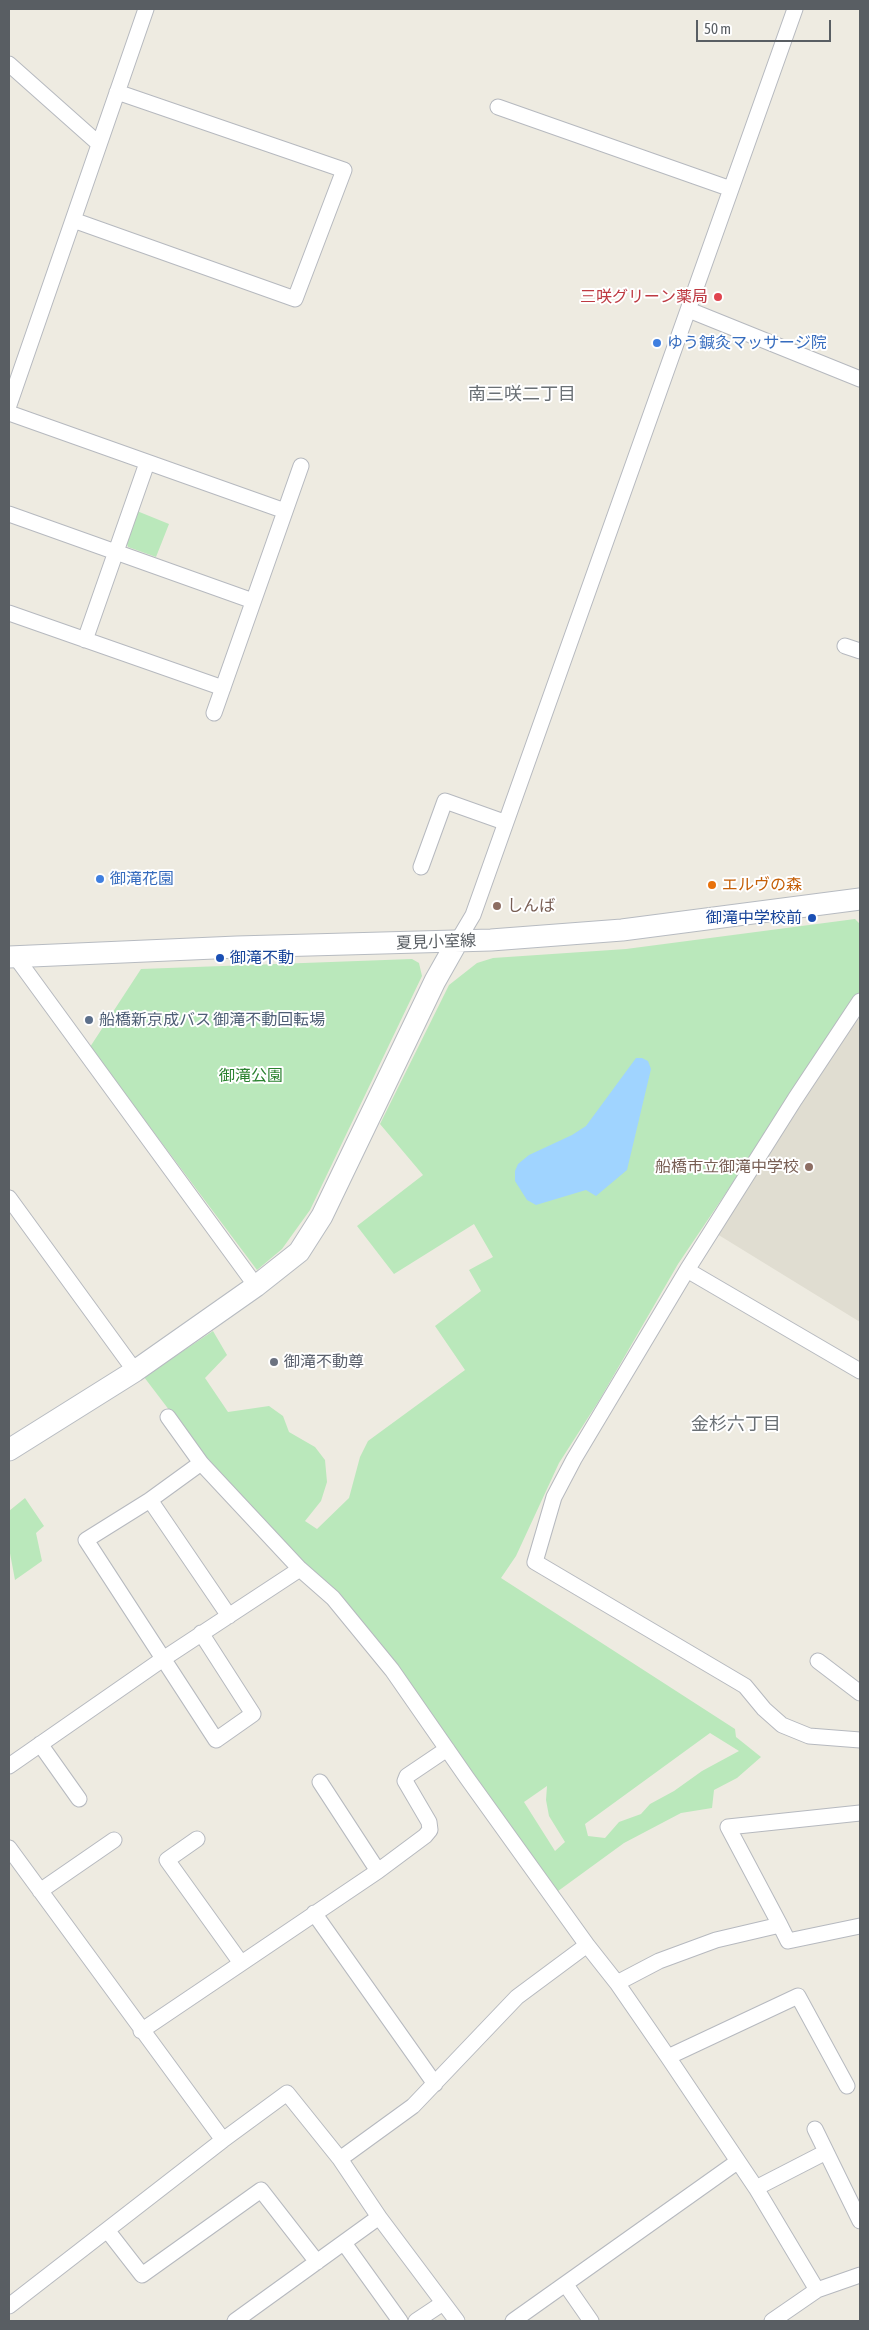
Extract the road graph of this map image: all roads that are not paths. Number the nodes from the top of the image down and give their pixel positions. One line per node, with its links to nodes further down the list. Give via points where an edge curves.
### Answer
1 (146, 9): 4 (street)
2 (795, 9): 7 (street)
3 (9, 64): 6 (street)
4 (117, 92): 6 (street); 8 (street, via 344,170 295,299)
5 (498, 107): 7 (street)
6 (99, 144): 8 (street)
7 (731, 189): 9 (street)
8 (73, 220): 11 (street)
9 (689, 310): 10 (street); 25 (street)
10 (860, 379)
11 (9, 405)
12 (9, 413): 13 (street)
13 (147, 463): 15 (street); 17 (street)
14 (301, 466): 15 (street)
15 (285, 511): 18 (street)
16 (9, 514): 17 (street)
17 (117, 552): 18 (street); 20 (street)
18 (253, 601): 23 (street)
19 (9, 613): 20 (street)
20 (84, 640): 23 (street)
21 (845, 646): 22 (street)
22 (860, 651)
23 (223, 688): 24 (street)
24 (214, 713)
25 (504, 822): 26 (street, via 445,801); 28 (street, via 473,914)
26 (421, 867)
27 (860, 899): 28 (main road, 夏見小室線, via 622,930)
28 (457, 942): 29 (main road, 夏見小室線); 33 (main road, via 322,1216 300,1252)
29 (12, 956): 33 (street)
30 (860, 1001): 32 (street)
31 (9, 1198): 34 (street)
32 (687, 1270): 35 (street); 46 (street, via 554,1497 536,1562 745,1686 782,1724 809,1736)
33 (256, 1286): 34 (main road)
34 (135, 1371): 37 (main road)
35 (860, 1371)
36 (168, 1417): 38 (street)
37 (9, 1450)
38 (201, 1463): 39 (street); 40 (street)
39 (150, 1500): 41 (street); 43 (street, via 86,1540)
40 (300, 1569): 41 (street); 48 (street, via 333,1598 392,1670)
41 (229, 1616): 42 (street)
42 (202, 1633): 43 (street); 43 (street, via 253,1714 216,1740)
43 (163, 1659): 47 (street)
44 (818, 1661): 45 (street)
45 (860, 1693)
46 (860, 1740)
47 (40, 1744): 49 (street); 51 (street)
48 (447, 1749): 56 (street, via 407,1776 405,1781 429,1822 430,1830); 61 (street)
49 (9, 1766)
50 (320, 1782): 56 (street)
51 (79, 1799)
52 (860, 1813): 59 (street, via 728,1826)
53 (197, 1839): 62 (street, via 167,1860)
54 (114, 1840): 57 (street)
55 (9, 1848): 57 (street)
56 (378, 1871): 58 (street)
57 (40, 1891): 64 (street)
58 (314, 1913): 62 (street); 66 (street)
59 (780, 1925): 60 (street, via 788,1941); 63 (street, via 716,1940 659,1961)
60 (860, 1926)
61 (587, 1945): 63 (street); 66 (street, via 517,1996)
62 (242, 1963): 64 (street)
63 (617, 1983): 65 (street)
64 (141, 2031): 69 (street)
65 (668, 2057): 67 (street, via 798,1996); 72 (street)
66 (434, 2084): 71 (street, via 413,2106)
67 (847, 2086)
68 (814, 2129): 70 (street)
69 (223, 2140): 71 (street, via 287,2094); 76 (street)
70 (826, 2152): 73 (street); 75 (street)
71 (340, 2159): 74 (street)
72 (737, 2162): 73 (street); 80 (street)
73 (756, 2188): 81 (street)
74 (379, 2217): 77 (street); 82 (street)
75 (860, 2221)
76 (107, 2230): 78 (street, via 142,2275 261,2190); 83 (street)
77 (344, 2243): 78 (street); 85 (street)
78 (317, 2262): 84 (street)
79 (860, 2277): 81 (street)
80 (566, 2286): 88 (street); 89 (street)
81 (817, 2290): 90 (street)
82 (443, 2303): 86 (street); 87 (street)
83 (9, 2306)
84 (234, 2321)
85 (400, 2321)
86 (416, 2321)
87 (457, 2321)
88 (513, 2321)
89 (591, 2321)
90 (772, 2321)

